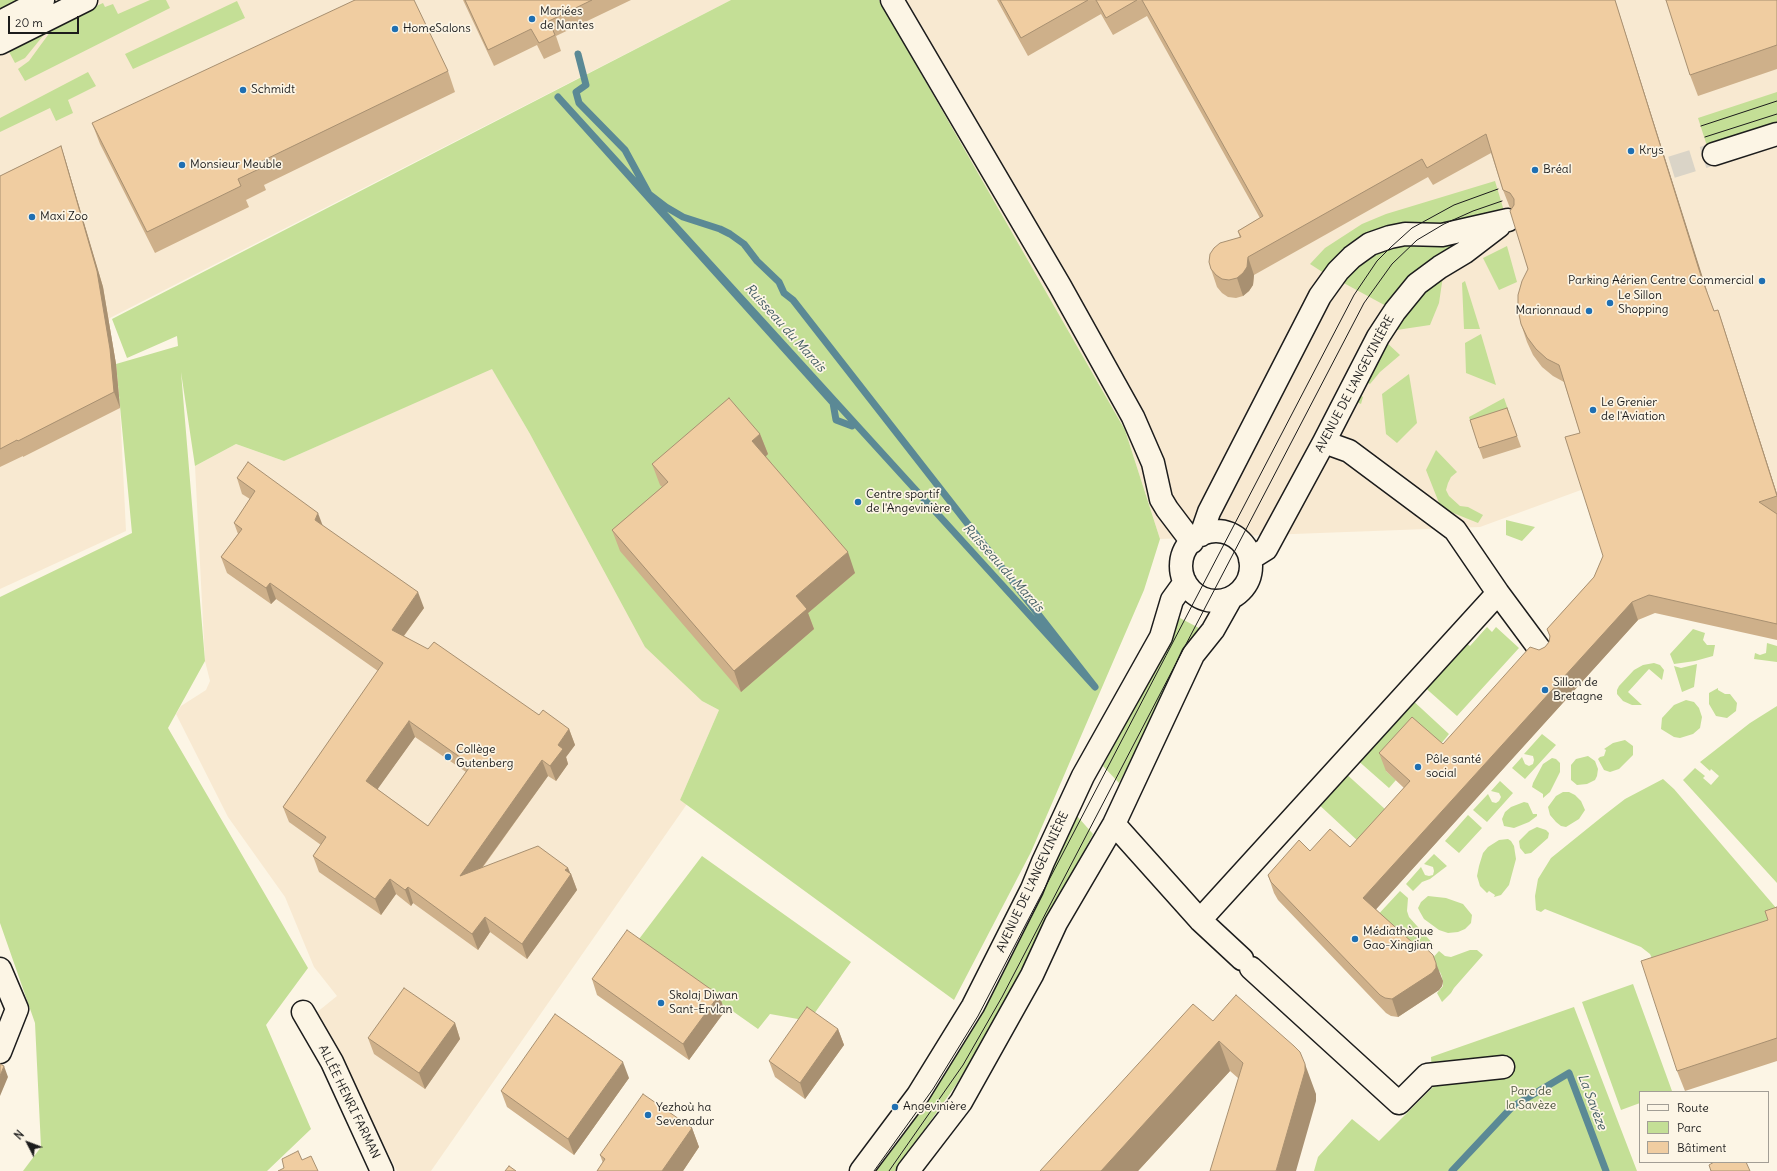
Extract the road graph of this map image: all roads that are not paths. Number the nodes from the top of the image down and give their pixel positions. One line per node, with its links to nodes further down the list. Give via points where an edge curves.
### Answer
1 (43, 0): 4 (street)
2 (86, 0): 5 (street)
3 (892, 0): 9 (street, via 1133,417 1152,463 1161,499 1167,509)
4 (0, 22)
5 (0, 43)
6 (1777, 134): 7 (street)
7 (1714, 154)
8 (1324, 442): 9 (street, AVENUE DE L'ANGEVINIÈRE, via 1378,337 1395,311 1418,284 1508,220 1442,235 1405,234 1390,237 1370,244 1338,271 1320,296); 10 (street, AVENUE DE L'ANGEVINIÈRE, via 1266,549); 12 (street, via 1348,451 1454,530)
9 (1197, 538): 10 (street, via 1214,532 1229,534 1243,544); 11 (street, via 1185,552 1182,561)
10 (1250, 559): 13 (street, via 1248,580)
11 (1185, 582): 13 (street, via 1197,596 1208,601); 22 (street, AVENUE DE L'ANGEVINIÈRE, via 1172,600 1161,637 1083,776 1032,889 973,1006 918,1095)
12 (1498, 593): 14 (street); 16 (street)
13 (1231, 598): 15 (street, via 1213,630 1193,655)
14 (1544, 655)
15 (1114, 824): 16 (street); 23 (street, via 1056,923 1032,975 961,1102)
16 (1200, 920): 20 (street, via 1399,1103 1427,1076)
17 (0, 969): 19 (street, via 17,1009)
18 (303, 1012): 21 (street, ALLÉE HENRI FARMAN, via 332,1062)
19 (0, 1052)
20 (1503, 1066)
21 (382, 1171)
22 (862, 1171)
23 (908, 1171)

